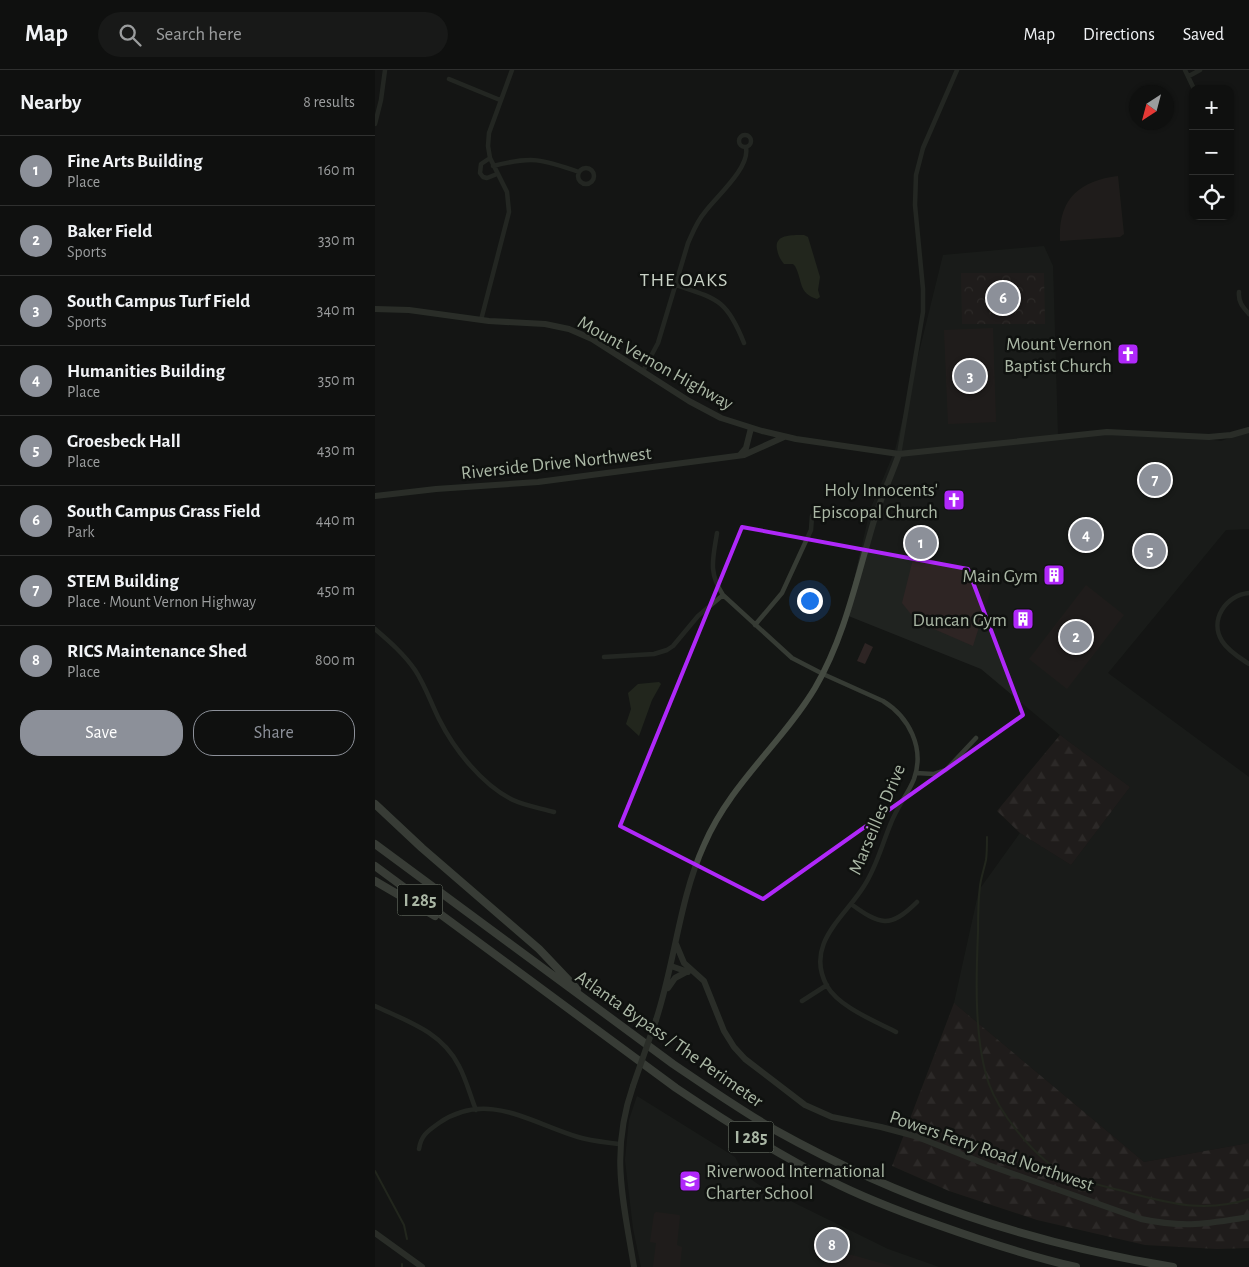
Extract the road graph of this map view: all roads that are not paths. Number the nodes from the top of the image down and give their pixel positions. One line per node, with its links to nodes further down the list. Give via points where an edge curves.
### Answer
1 (385, 70): 10 (street)
2 (512, 70): 9 (street)
3 (957, 70): 26 (street, via 923,148 916,175 923,312)
4 (1185, 70): 6 (street)
5 (1200, 70): 6 (street)
6 (1189, 76): 8 (street)
7 (449, 80): 9 (street)
8 (1192, 85)
9 (500, 100): 12 (street, via 489,133)
10 (375, 124)
11 (746, 148): 16 (street, via 737,174 695,227)
12 (490, 158): 13 (street); 15 (street, via 481,164 480,173 487,178)
13 (493, 166): 14 (street, via 534,159); 15 (street)
14 (579, 172)
15 (497, 174): 20 (street, via 507,192 509,212)
16 (676, 285): 21 (street, via 720,302 732,315); 22 (street, via 658,343)
17 (1239, 292): 19 (street, via 1241,305)
18 (375, 309): 20 (street, Mount Vernon Highway, via 409,310)
19 (1249, 314)
20 (481, 320): 22 (street, Mount Vernon Highway, via 545,324 569,329 592,339)
21 (744, 343)
22 (643, 371): 23 (street, Mount Vernon Highway, via 701,408)
23 (751, 428): 25 (street, Mount Vernon Highway); 27 (street, via 746,448)
24 (1249, 430): 26 (street, Mount Vernon Highway, via 1209,437 1107,432)
25 (784, 437): 26 (street, Mount Vernon Highway); 27 (street, Riverside Drive Northwest)
26 (899, 454): 37 (street, via 877,512 841,630)
27 (740, 455): 28 (street, Riverside Drive Northwest, via 547,480)
28 (375, 496)
29 (813, 516): 33 (street, via 811,530 782,593)
30 (717, 533): 32 (street, via 712,570 715,584)
31 (1249, 593): 36 (street, via 1228,602 1219,616 1218,627 1227,648)
32 (723, 595): 33 (street, Marseilles Drive); 35 (street, via 697,616 667,650 654,654)
33 (755, 625): 37 (street, Marseilles Drive, via 792,658)
34 (375, 629): 41 (street, via 414,669 453,744 489,784 514,800)
35 (604, 657)
36 (1249, 664)
37 (823, 674): 39 (street, Marseilles Drive, via 883,701 900,714 915,742); 48 (street, via 802,708 717,818 691,878)
38 (976, 738): 39 (street, via 946,770 934,774)
39 (916, 773): 46 (street, Marseilles Drive, via 896,810 871,874)
40 (375, 804): 53 (highway, via 539,949)
41 (554, 812)
42 (375, 844): 53 (highway, Atlanta Bypass / The Perimeter / I 285)
43 (375, 866): 47 (highway, Atlanta Bypass / The Perimeter / I 285)
44 (375, 881): 47 (highway)
45 (917, 902): 46 (street, via 902,916 885,921 871,918)
46 (851, 904): 52 (street, Marseilles Drive, via 831,928 823,945 821,966)
47 (465, 933): 65 (highway, Atlanta Bypass / The Perimeter / I 285, via 676,1088 733,1126 803,1166 895,1210 997,1246)
48 (676, 944): 49 (street); 51 (street, Powers Ferry Road Northwest, via 682,959)
49 (671, 966): 50 (street); 54 (street)
50 (688, 972): 51 (street); 54 (street, via 675,978)
51 (699, 976): 61 (street, Powers Ferry Road Northwest, via 724,1030 745,1059 817,1112 915,1136 1010,1173 1164,1224 1208,1224)
52 (827, 985): 55 (street); 57 (street, via 833,995 845,1004)
53 (584, 998): 66 (highway, Atlanta Bypass / The Perimeter / I 285, via 736,1106 783,1134 879,1182 993,1226 1091,1252)
54 (663, 998): 59 (street, bridge, via 626,1106)
55 (802, 1001)
56 (375, 1006): 58 (street, via 423,1028 444,1044 460,1067)
57 (896, 1032)
58 (475, 1110): 59 (street, via 507,1111 577,1137); 60 (street, via 459,1113 438,1124 423,1136)
59 (619, 1144): 64 (street, via 621,1185)
60 (419, 1149)
61 (1249, 1217)
62 (377, 1236): 63 (street)
63 (422, 1267)
64 (634, 1267)
65 (1076, 1267)
66 (1173, 1267)

